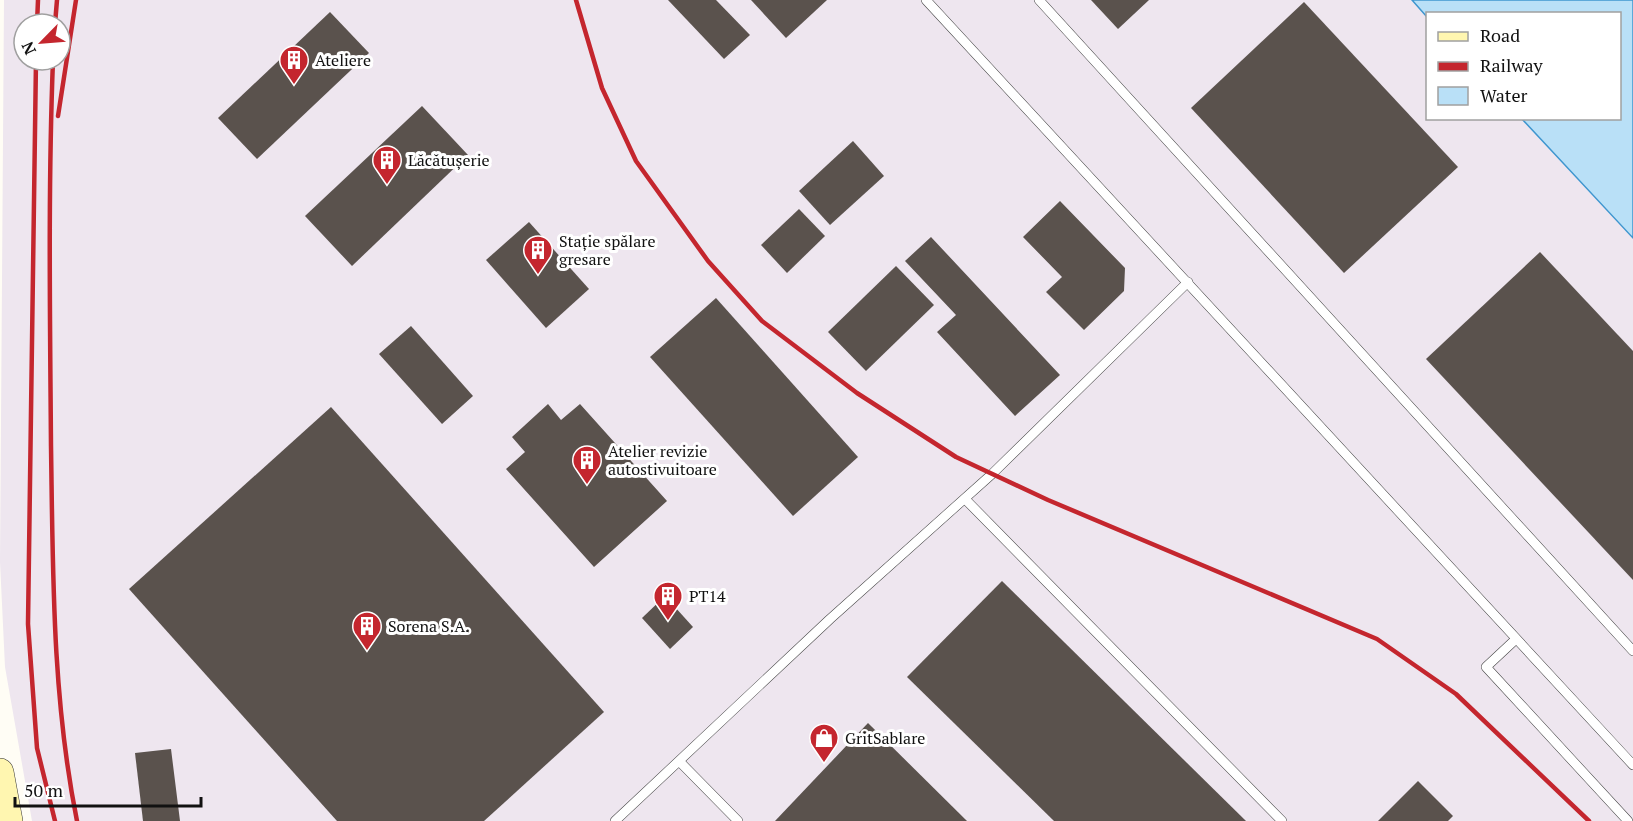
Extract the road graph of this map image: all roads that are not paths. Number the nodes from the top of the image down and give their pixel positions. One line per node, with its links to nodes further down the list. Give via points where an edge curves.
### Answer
1 (926, 0): 3 (lane)
2 (1039, 0): 6 (lane)
3 (1188, 282): 4 (lane); 5 (lane)
4 (965, 499): 7 (lane); 13 (lane)
5 (1516, 639): 8 (lane); 14 (lane, via 1486,667)
6 (1633, 651)
7 (680, 762): 11 (lane); 12 (lane)
8 (1633, 765)
9 (0, 772): 10 (street)
10 (9, 821)
11 (616, 821)
12 (738, 821)
13 (1282, 821)
14 (1628, 821)

